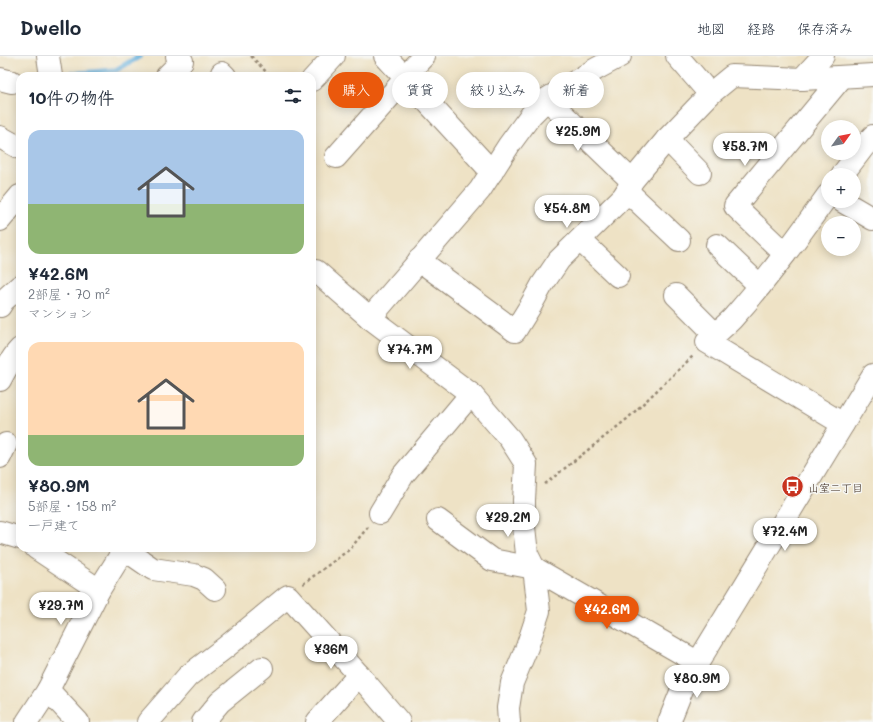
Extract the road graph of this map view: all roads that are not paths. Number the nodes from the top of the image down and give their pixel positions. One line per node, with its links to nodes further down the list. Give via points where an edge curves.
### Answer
1 (48, 56): 9 (street)
2 (177, 56): 10 (street, via 182,61)
3 (334, 56): 14 (street)
4 (385, 56): 11 (street)
5 (424, 56): 12 (street)
6 (620, 56): 19 (street)
7 (677, 56): 18 (street)
8 (823, 56): 16 (street)
9 (50, 72)
10 (170, 72)
11 (400, 72)
12 (410, 72)
13 (873, 75): 15 (street)
14 (316, 76)
15 (842, 77): 16 (street); 38 (street, via 735,206)
16 (802, 79): 18 (street, via 732,76)
17 (392, 92): 25 (street)
18 (710, 94): 22 (street)
19 (547, 99): 27 (street, via 531,115); 29 (street)
20 (433, 108): 27 (street)
21 (0, 137): 24 (street)
22 (667, 139): 28 (street); 29 (street)
23 (870, 144): 26 (street)
24 (16, 146)
25 (336, 157)
26 (848, 168)
27 (492, 172): 39 (street, via 480,190)
28 (700, 173)
29 (630, 186): 35 (street, via 623,197); 36 (street)
30 (16, 200): 33 (street)
31 (821, 205): 38 (street)
32 (854, 208): 34 (street)
33 (1, 216)
34 (873, 219)
35 (580, 240): 39 (street, via 559,260 515,331); 41 (street)
36 (679, 240)
37 (716, 245): 42 (street)
38 (785, 254): 42 (street)
39 (419, 260): 46 (street)
40 (316, 271): 46 (street)
41 (618, 276)
42 (760, 286): 47 (street, via 731,320)
43 (16, 290): 45 (street)
44 (676, 295): 47 (street)
45 (0, 306)
46 (370, 318): 51 (street)
47 (711, 338): 52 (street)
48 (16, 353): 49 (street)
49 (9, 375)
50 (873, 375): 52 (street)
51 (471, 394): 53 (street, via 402,475); 60 (street, via 510,439 526,464 524,527 527,554)
52 (842, 424): 63 (street)
53 (380, 513)
54 (438, 520): 60 (street, via 492,560)
55 (0, 532): 56 (street)
56 (16, 537)
57 (42, 552): 62 (street)
58 (123, 552): 62 (street)
59 (130, 552): 61 (street, via 153,569 194,575 204,579)
60 (534, 568): 63 (street); 73 (street, via 539,611 512,683 508,708)
61 (215, 589)
62 (99, 590): 66 (street)
63 (698, 662): 74 (street, via 683,687)
64 (262, 668): 67 (street, via 220,702)
65 (359, 675): 70 (street, via 288,596 188,676); 71 (street); 72 (street)
66 (48, 690): 68 (street); 69 (street)
67 (207, 721)
68 (27, 722)
69 (78, 722)
70 (148, 722)
71 (317, 722)
72 (399, 722)
73 (509, 722)
74 (669, 722)

